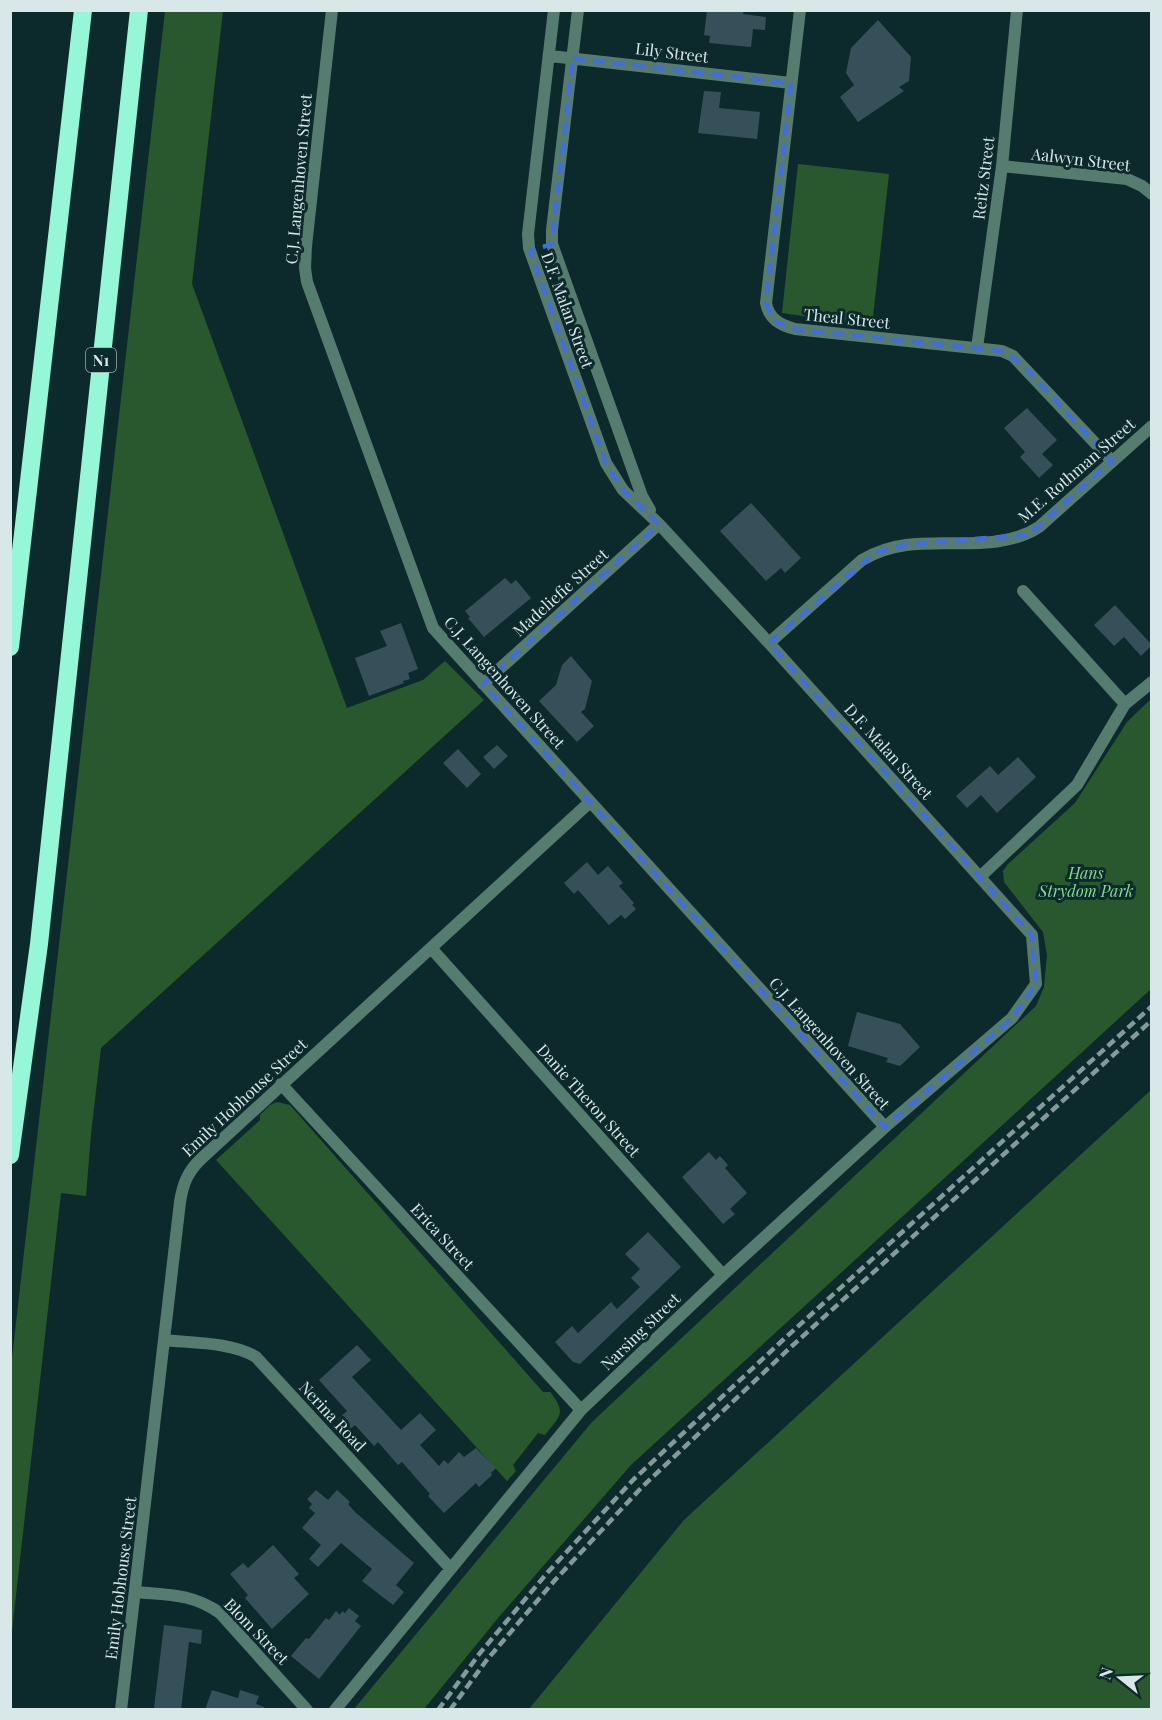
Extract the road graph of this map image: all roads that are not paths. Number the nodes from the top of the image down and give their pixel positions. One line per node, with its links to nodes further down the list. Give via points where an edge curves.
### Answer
1 (83, 10): 21 (highway)
2 (139, 10): 31 (highway, N1, via 39,944)
3 (332, 10): 23 (street, C.J. Langenhoven Street, via 306,246 307,282 426,613 446,645)
4 (554, 10): 8 (street, D.F. Malan Street)
5 (578, 10): 9 (street, D.F. Malan Street)
6 (800, 10): 10 (street, Theal Street)
7 (1017, 10): 11 (street, Reitz Street)
8 (550, 56): 9 (street, Lily Street); 14 (street, D.F. Malan Street, via 528,234)
9 (573, 58): 10 (street, Lily Street); 13 (street, D.F. Malan Street)
10 (791, 83): 15 (street, Theal Street, via 768,312 775,321 795,329)
11 (1002, 166): 12 (street, Aalwyn Street, via 1127,179); 15 (street, Reitz Street)
12 (1152, 194)
13 (552, 244): 14 (street); 18 (street, D.F. Malan Street, via 642,496)
14 (530, 251): 18 (street, D.F. Malan Street, via 606,464 623,490)
15 (977, 348): 17 (street, Theal Street, via 1013,356)
16 (1152, 426): 17 (street, M.E. Rothman Street)
17 (1112, 461): 20 (street, M.E. Rothman Street, via 1028,535 987,542 908,544 876,552)
18 (658, 524): 20 (street, D.F. Malan Street); 23 (street, Madeliefie Street)
19 (1023, 591): 24 (street)
20 (769, 643): 26 (street, D.F. Malan Street)
21 (10, 647)
22 (1152, 682): 24 (street)
23 (483, 684): 25 (street, C.J. Langenhoven Street)
24 (1125, 704): 26 (street, via 1077,785)
25 (590, 802): 27 (street, Emily Hobhouse Street); 30 (street, C.J. Langenhoven Street)
26 (980, 876): 28 (street, D.F. Malan Street, via 1032,935 1036,984)
27 (431, 948): 29 (street, Emily Hobhouse Street); 32 (street, Danie Theron Street)
28 (1012, 1018): 30 (street, Narsing Street)
29 (281, 1084): 33 (street, Emily Hobhouse Street, via 188,1173 180,1202); 34 (street, Erica Street)
30 (885, 1127): 32 (street, Narsing Street)
31 (10, 1155)
32 (723, 1275): 34 (street, Narsing Street)
33 (164, 1340): 35 (street, Nerina Road, via 232,1348 256,1357); 36 (street, Emily Hobhouse Street)
34 (581, 1410): 35 (street, Narsing Street)
35 (450, 1568): 39 (street, Narsing Street)
36 (135, 1592): 37 (street, Emily Hobhouse Street); 38 (street, Blom Street, via 193,1598 207,1604 220,1613)
37 (121, 1710)
38 (307, 1710)
39 (335, 1710)

